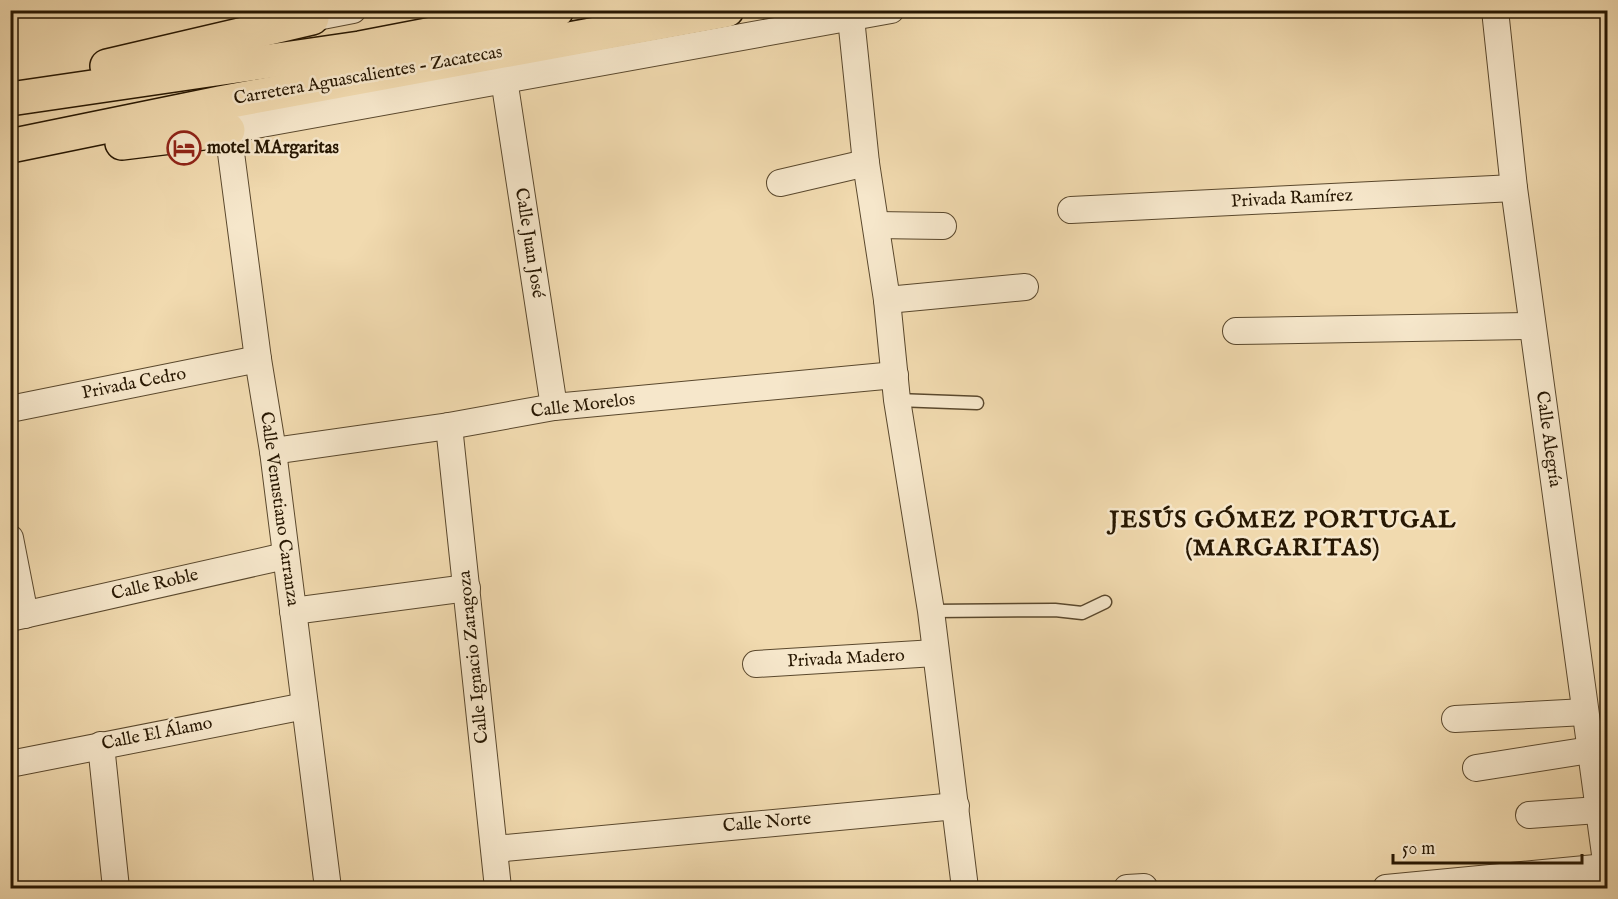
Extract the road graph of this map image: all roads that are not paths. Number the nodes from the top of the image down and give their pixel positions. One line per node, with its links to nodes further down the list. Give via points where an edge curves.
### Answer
1 (352, 10): 6 (street)
2 (557, 10): 10 (highway, Carretera Aguascalientes - Zacatecas, via 360,48)
3 (727, 10): 12 (highway, Carretera Aguascalientes - Zacatecas, via 232,100)
4 (891, 10): 7 (street)
5 (1495, 10): 16 (street, Calle Alegría)
6 (312, 14): 9 (highway)
7 (851, 18): 8 (street); 14 (street)
8 (504, 80): 11 (street); 28 (street, Calle Juan José)
9 (10, 88)
10 (10, 99)
11 (228, 130): 13 (highway); 24 (street, Calle Venustiano Carranza)
12 (10, 146)
13 (10, 156)
14 (866, 163): 15 (street); 18 (street)
15 (780, 183)
16 (1514, 188): 17 (street, Privada Ramírez); 22 (street, Calle Alegría)
17 (1071, 210)
18 (876, 225): 19 (street); 21 (street)
19 (943, 226)
20 (1025, 287): 21 (street)
21 (887, 300): 25 (street)
22 (1532, 326): 23 (street); 42 (street, Calle Alegría)
23 (1236, 331)
24 (258, 359): 29 (street, Privada Cedro); 31 (street, Calle Venustiano Carranza)
25 (895, 375): 26 (street); 28 (street, Calle Morelos)
26 (897, 400): 27 (lane); 37 (street)
27 (977, 404)
28 (554, 407): 30 (street, Calle Morelos)
29 (10, 410)
30 (449, 426): 31 (street, Calle Morelos); 34 (street, Calle Ignacio Zaragoza)
31 (273, 451): 33 (street, Calle Venustiano Carranza)
32 (10, 538): 38 (street)
33 (285, 556): 36 (street, Calle Venustiano Carranza); 38 (street, Calle Roble)
34 (466, 588): 36 (street); 51 (street, Calle Ignacio Zaragoza)
35 (1105, 602): 37 (lane, via 1082,613)
36 (293, 611): 41 (street, Calle Venustiano Carranza)
37 (931, 611): 39 (street)
38 (18, 616)
39 (935, 653): 40 (street, Privada Madero); 48 (street)
40 (756, 664)
41 (304, 706): 44 (street, Calle El Álamo); 54 (street, Calle Venustiano Carranza)
42 (1585, 712): 43 (street); 45 (street, Calle Alegría)
43 (1455, 719)
44 (101, 745): 46 (street, Calle El Álamo); 53 (street)
45 (1590, 750): 47 (street); 49 (street, Calle Alegría)
46 (10, 764)
47 (1476, 768)
48 (956, 806): 51 (street, Calle Norte); 56 (street)
49 (1598, 810): 50 (street); 52 (street, Calle Alegría)
50 (1529, 815)
51 (495, 849): 55 (street, Calle Ignacio Zaragoza)
52 (1607, 872): 57 (street)
53 (117, 888)
54 (328, 888)
55 (498, 888)
56 (965, 888)
57 (1386, 888)

